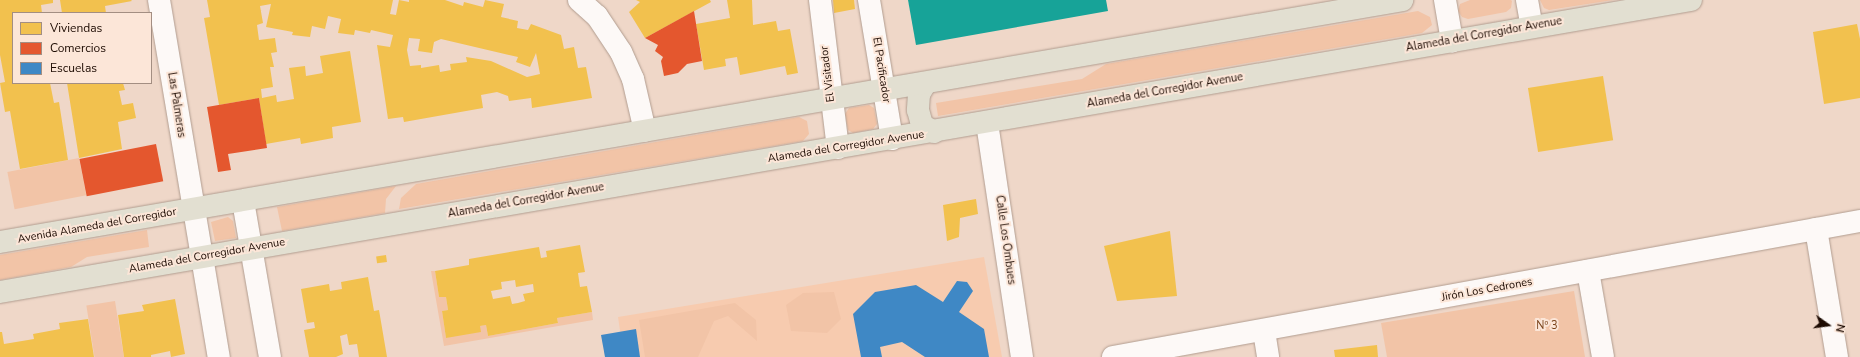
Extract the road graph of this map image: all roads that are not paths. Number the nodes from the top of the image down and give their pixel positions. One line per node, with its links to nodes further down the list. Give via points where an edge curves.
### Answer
1 (159, 0): 20 (street, Las Palmeras)
2 (579, 0): 15 (street, via 597,16 621,52 633,79)
3 (820, 0): 13 (street, El Visitador)
4 (869, 0): 12 (street, El Pacificador)
5 (1402, 0): 11 (main road)
6 (1445, 0): 10 (street)
7 (1528, 0): 9 (street)
8 (1691, 0): 9 (main road, Alameda del Corregidor Avenue)
9 (1532, 27): 10 (main road, Alameda del Corregidor Avenue)
10 (1452, 41): 14 (main road, Alameda del Corregidor Avenue)
11 (925, 84): 12 (main road); 16 (main road, via 919,94 918,110 922,125)
12 (884, 91): 13 (main road); 17 (street, El Pacificador)
13 (831, 100): 15 (main road); 18 (street, El Visitador)
14 (987, 123): 16 (main road, Alameda del Corregidor Avenue); 31 (street, Calle Los Ombues)
15 (645, 131): 19 (main road)
16 (934, 132): 17 (main road, Alameda del Corregidor Avenue)
17 (892, 139): 18 (main road, Alameda del Corregidor Avenue)
18 (838, 148): 24 (main road, Alameda del Corregidor Avenue)
19 (243, 201): 20 (main road); 24 (street)
20 (194, 209): 23 (main road, Avenida Alameda del Corregidor); 25 (street, Las Palmeras)
21 (1860, 221): 22 (street, Jirón Los Cedrones)
22 (1816, 229): 26 (street, Jirón Los Cedrones); 35 (street)
23 (0, 242)
24 (252, 249): 25 (main road, Alameda del Corregidor Avenue); 30 (street)
25 (202, 257): 27 (main road, Alameda del Corregidor Avenue); 29 (street, Las Palmeras)
26 (1588, 271): 28 (street, Jirón Los Cedrones); 34 (street)
27 (0, 292)
28 (1264, 330): 32 (street, Jirón Los Cedrones); 33 (street)
29 (219, 357)
30 (270, 357)
31 (1022, 357)
32 (1113, 357)
33 (1268, 357)
34 (1603, 357)
35 (1837, 357)

